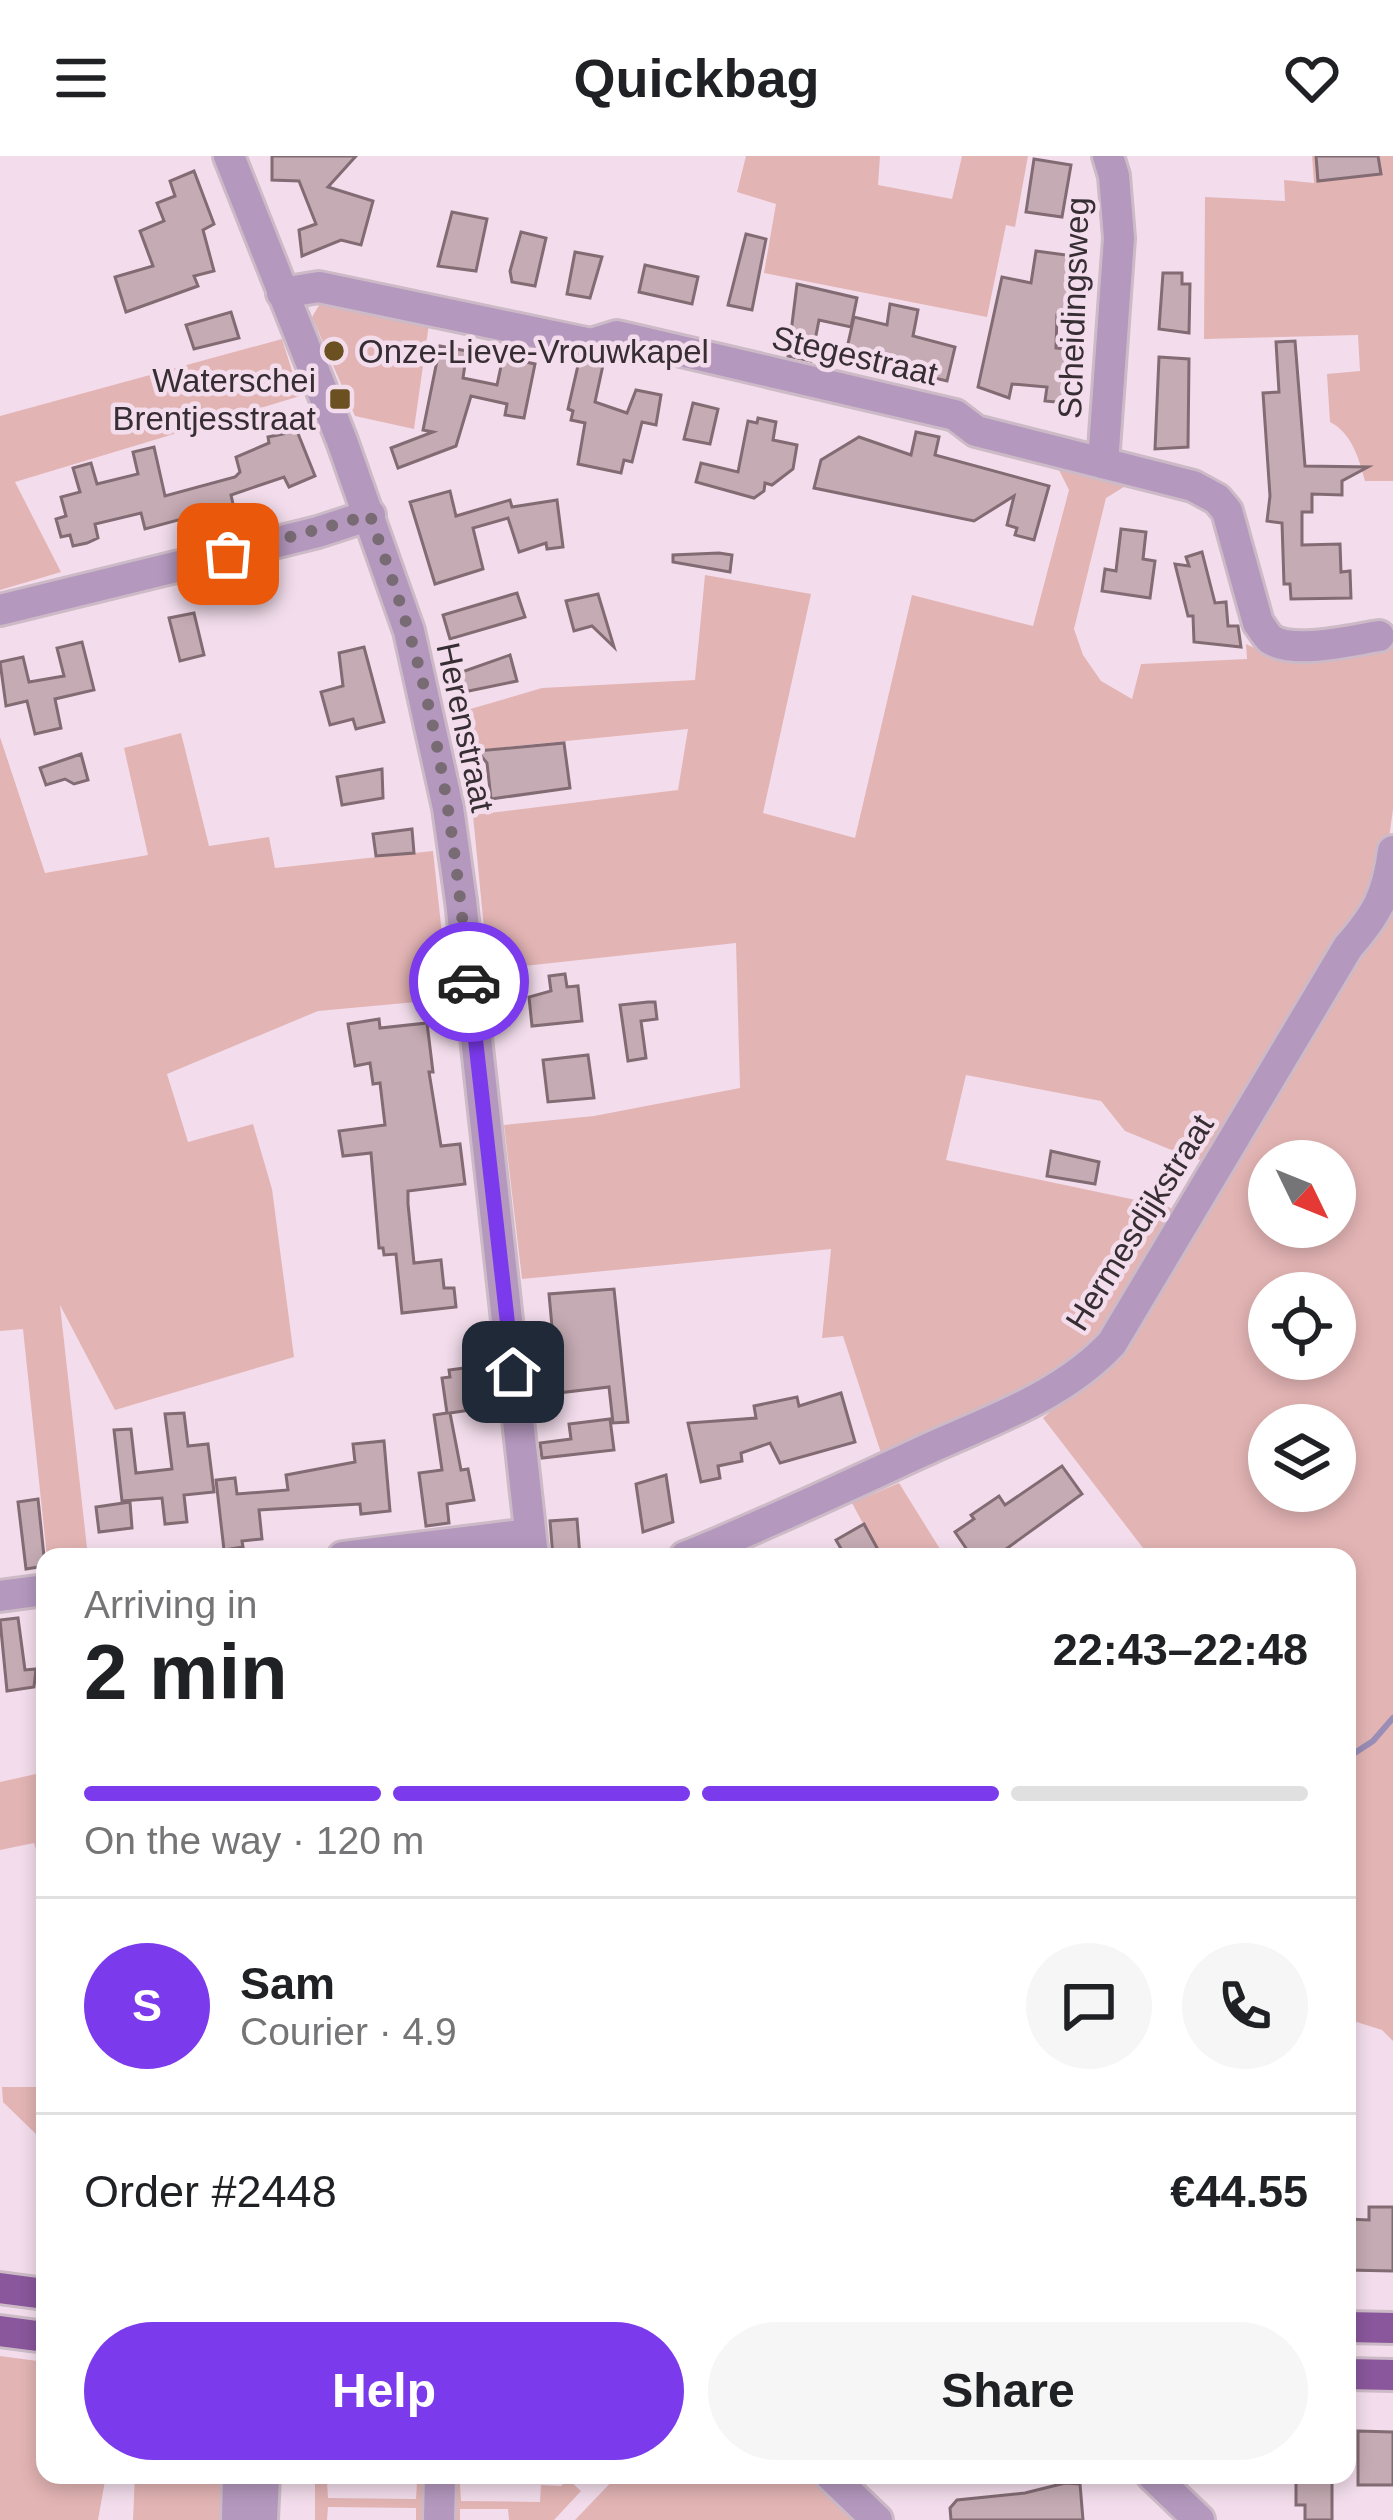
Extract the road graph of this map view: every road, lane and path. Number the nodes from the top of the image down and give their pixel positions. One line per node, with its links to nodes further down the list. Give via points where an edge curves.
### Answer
1 (229, 156): 3 (street, Herenstraat)
2 (1108, 156): 4 (street, Scheidingsweg, via 1119,238)
3 (282, 293): 4 (street, Stegestraat, via 319,286 591,344 616,336 956,415 976,431); 5 (street, Herenstraat)
4 (1103, 463): 7 (street, Stegestraat, via 1217,499 1234,526 1269,639 1314,645)
5 (370, 515): 6 (street); 9 (street, Herenstraat, via 409,631 448,808)
6 (0, 610)
7 (1378, 636)
8 (1393, 851): 11 (street, Hermesdijkstraat, via 1376,915 1348,947 1137,1303 1087,1370)
9 (531, 1546): 10 (street)
10 (495, 1548)
11 (708, 1548)
12 (36, 1591): 13 (street)
13 (0, 1596)
14 (0, 2288): 15 (main road)
15 (36, 2293)
16 (1356, 2327): 17 (main road)
17 (1393, 2328)
18 (0, 2331): 19 (main road)
19 (36, 2336)
20 (1356, 2374): 21 (main road)
21 (1393, 2374)
22 (238, 2484): 27 (street)
23 (264, 2484): 28 (street)
24 (440, 2484): 29 (street)
25 (839, 2484): 30 (street)
26 (1161, 2484): 31 (street)
27 (237, 2520)
28 (262, 2520)
29 (439, 2520)
30 (877, 2520)
31 (1199, 2520)

